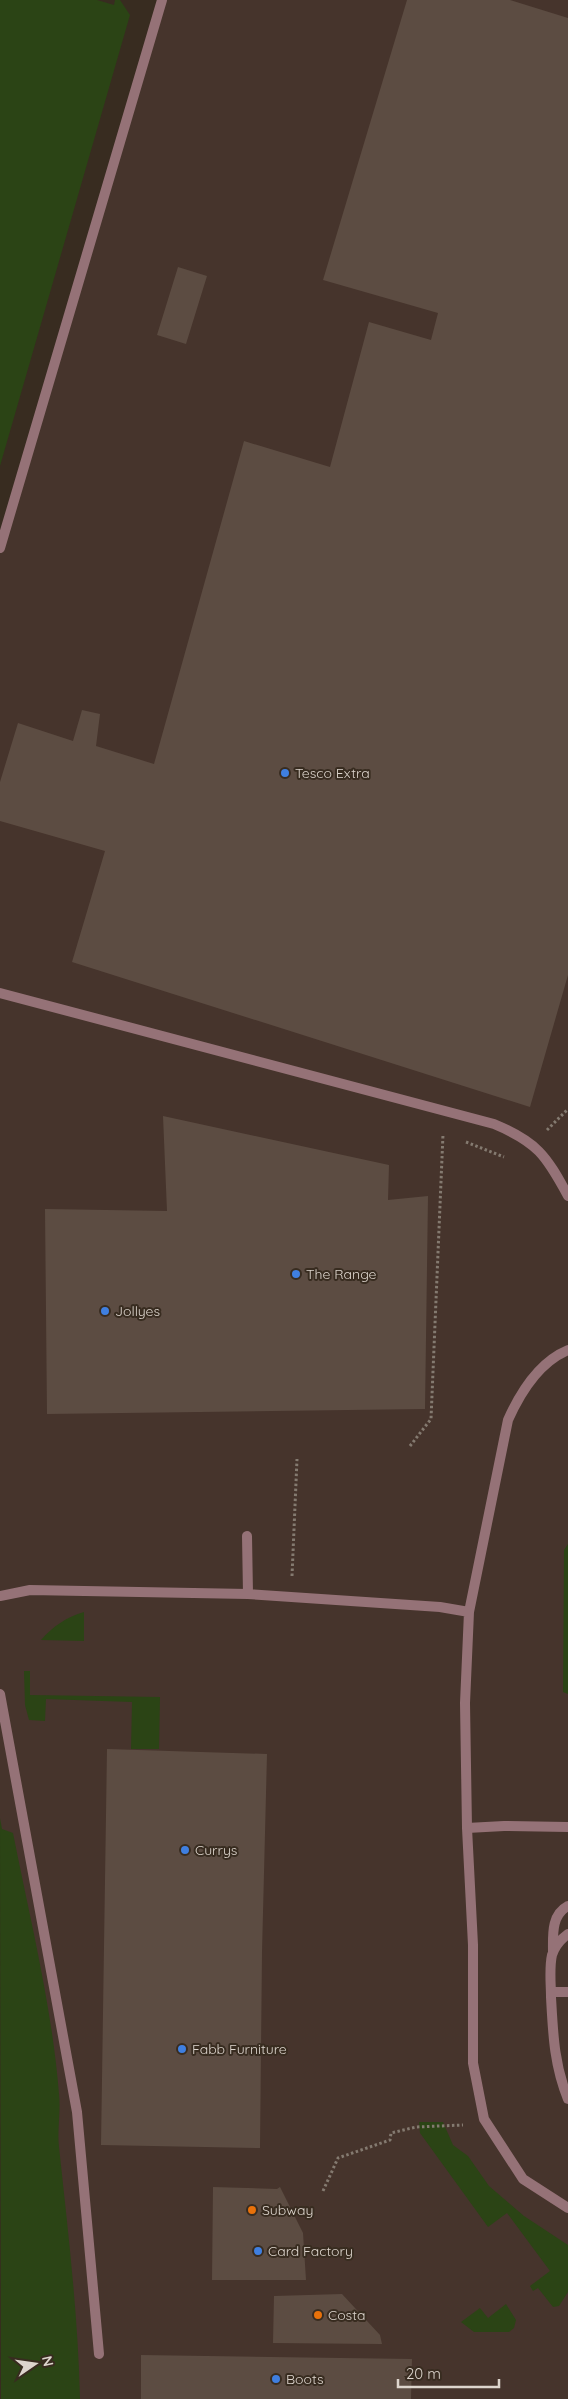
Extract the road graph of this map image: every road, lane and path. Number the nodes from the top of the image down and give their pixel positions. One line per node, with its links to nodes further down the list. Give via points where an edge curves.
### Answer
1 (162, 0): 2 (street)
2 (0, 548)
3 (0, 993): 7 (street, via 494,1124 521,1135)
4 (568, 1110): 7 (path)
5 (452, 1137): 10 (path, via 443,1134 431,1420)
6 (462, 1141): 7 (path, via 516,1161)
7 (532, 1144): 8 (street, via 543,1155)
8 (568, 1196)
9 (568, 1350): 16 (street, via 558,1354 537,1374 520,1394 508,1420)
10 (410, 1446)
11 (297, 1459): 15 (path)
12 (247, 1536): 13 (street)
13 (248, 1594): 14 (street, via 30,1590); 15 (street)
14 (0, 1596)
15 (291, 1597): 16 (street, via 440,1607)
16 (469, 1612): 19 (street, via 465,1703)
17 (0, 1694): 29 (street, via 77,2112)
18 (568, 1827): 19 (street)
19 (467, 1828): 26 (street, via 473,1945 473,2063 484,2119)
20 (568, 1906): 22 (street, via 554,1924)
21 (568, 1934): 22 (street, via 560,1940)
22 (552, 1955): 23 (street)
23 (551, 1992): 24 (street); 25 (street, via 553,2046)
24 (568, 1992)
25 (568, 2099)
26 (488, 2124): 27 (path, via 416,2127 391,2133 390,2140 338,2158); 28 (street, via 523,2179)
27 (323, 2191)
28 (568, 2208)
29 (99, 2354)

